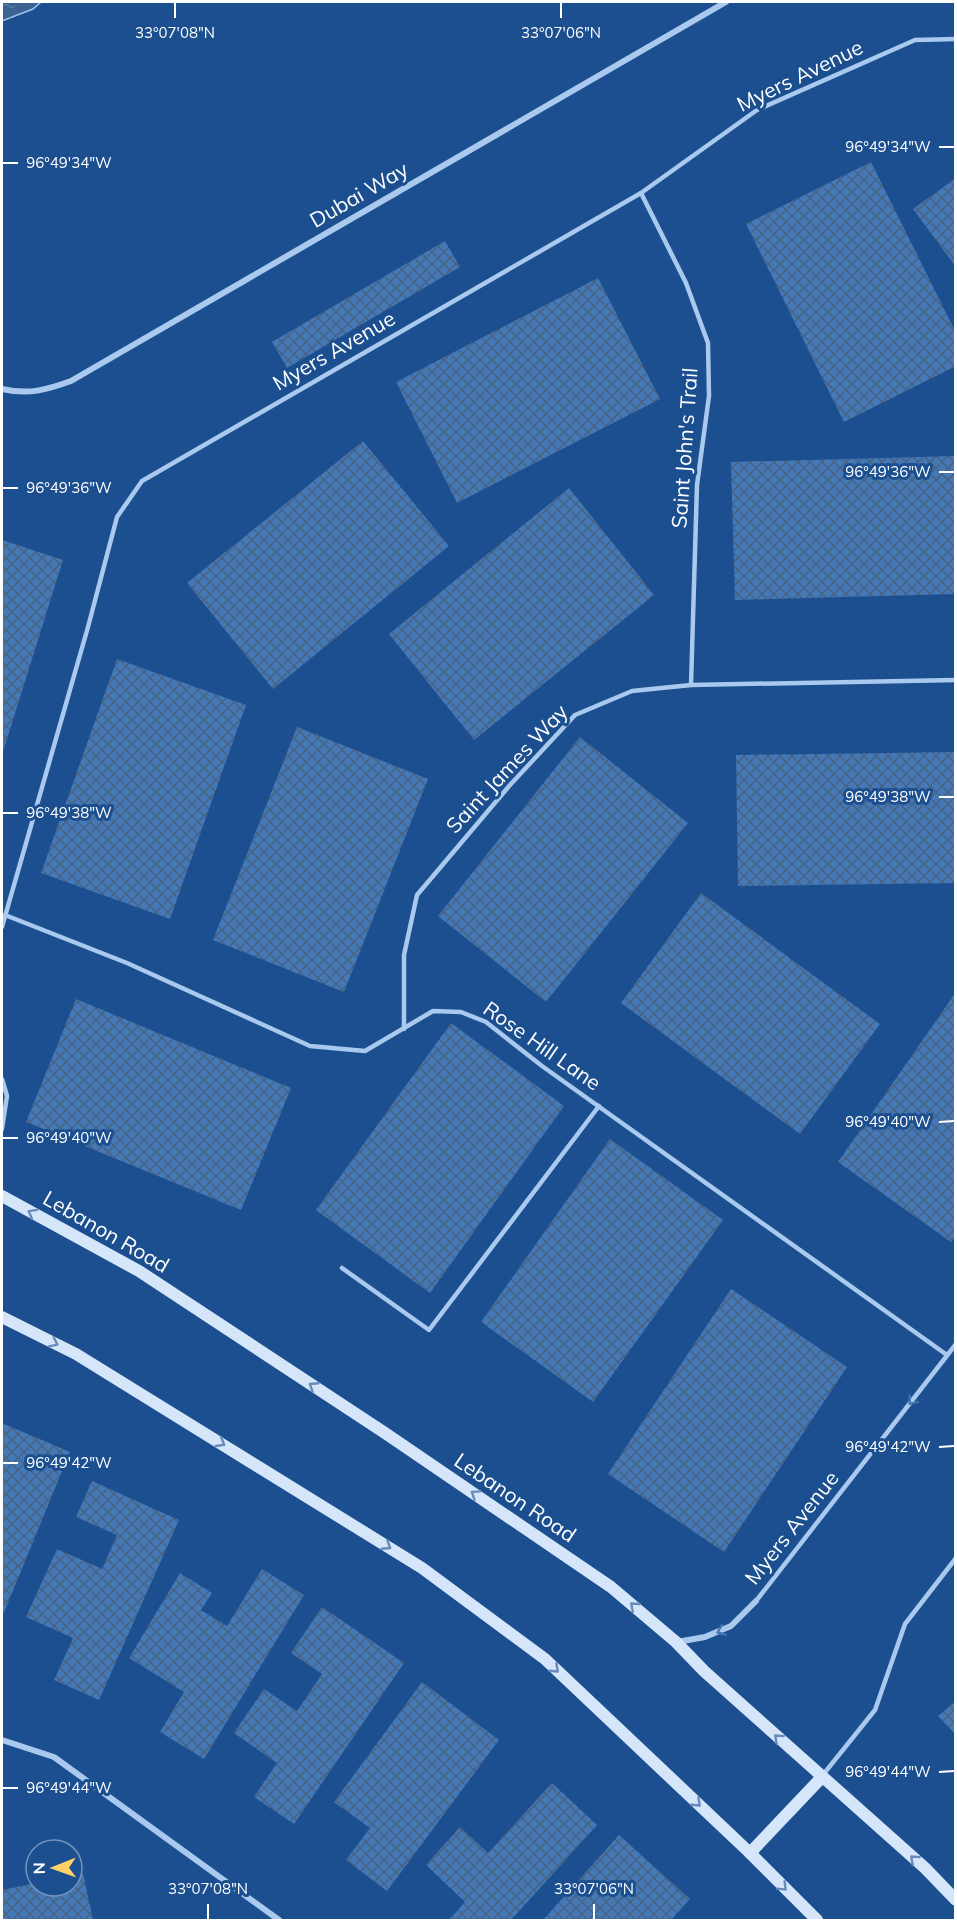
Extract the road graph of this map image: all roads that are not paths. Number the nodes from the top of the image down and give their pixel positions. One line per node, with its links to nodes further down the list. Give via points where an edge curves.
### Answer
1 (726, 2): 4 (street, Dubai Way, via 71,381 43,391)
2 (956, 39): 3 (lane, Myers Avenue, via 915,40 757,110)
3 (641, 193): 6 (lane, Saint John's Trail, via 686,283 708,343 709,396 696,485); 7 (lane, Myers Avenue, via 142,481 117,517)
4 (2, 389)
5 (956, 680): 6 (lane, Saint James Way)
6 (691, 685): 9 (lane, Saint James Way, via 632,692 575,715 417,895 404,955)
7 (5, 915): 8 (lane, Myers Avenue); 9 (lane, Rose Hill Lane, via 127,963 310,1046 365,1051)
8 (2, 927)
9 (404, 1029): 11 (lane, Rose Hill Lane, via 432,1011 461,1012 486,1022)
10 (2, 1079): 12 (lane, via 7,1096)
11 (599, 1106): 14 (lane, via 429,1330); 17 (lane, Rose Hill Lane)
12 (2, 1129)
13 (2, 1196): 20 (main road, Lebanon Road, one-way to 13, via 612,1587 375,1427 139,1271)
14 (342, 1268)
15 (2, 1317): 23 (main road, one-way to 23, via 76,1354 422,1568 545,1659)
16 (956, 1344): 17 (lane, Myers Avenue)
17 (947, 1354): 19 (lane, Myers Avenue, one-way to 19)
18 (956, 1558): 22 (lane, via 905,1624 875,1710)
19 (756, 1601): 20 (street, Myers Avenue, one-way to 20, via 731,1626 705,1637)
20 (676, 1642): 22 (main road, Lebanon Road, one-way to 20)
21 (2, 1740): 25 (street, via 54,1757)
22 (822, 1777): 23 (main road); 24 (main road, Lebanon Road, one-way to 22)
23 (750, 1853): 26 (main road, one-way to 26)
24 (956, 1900)
25 (279, 1920)
26 (817, 1920)

